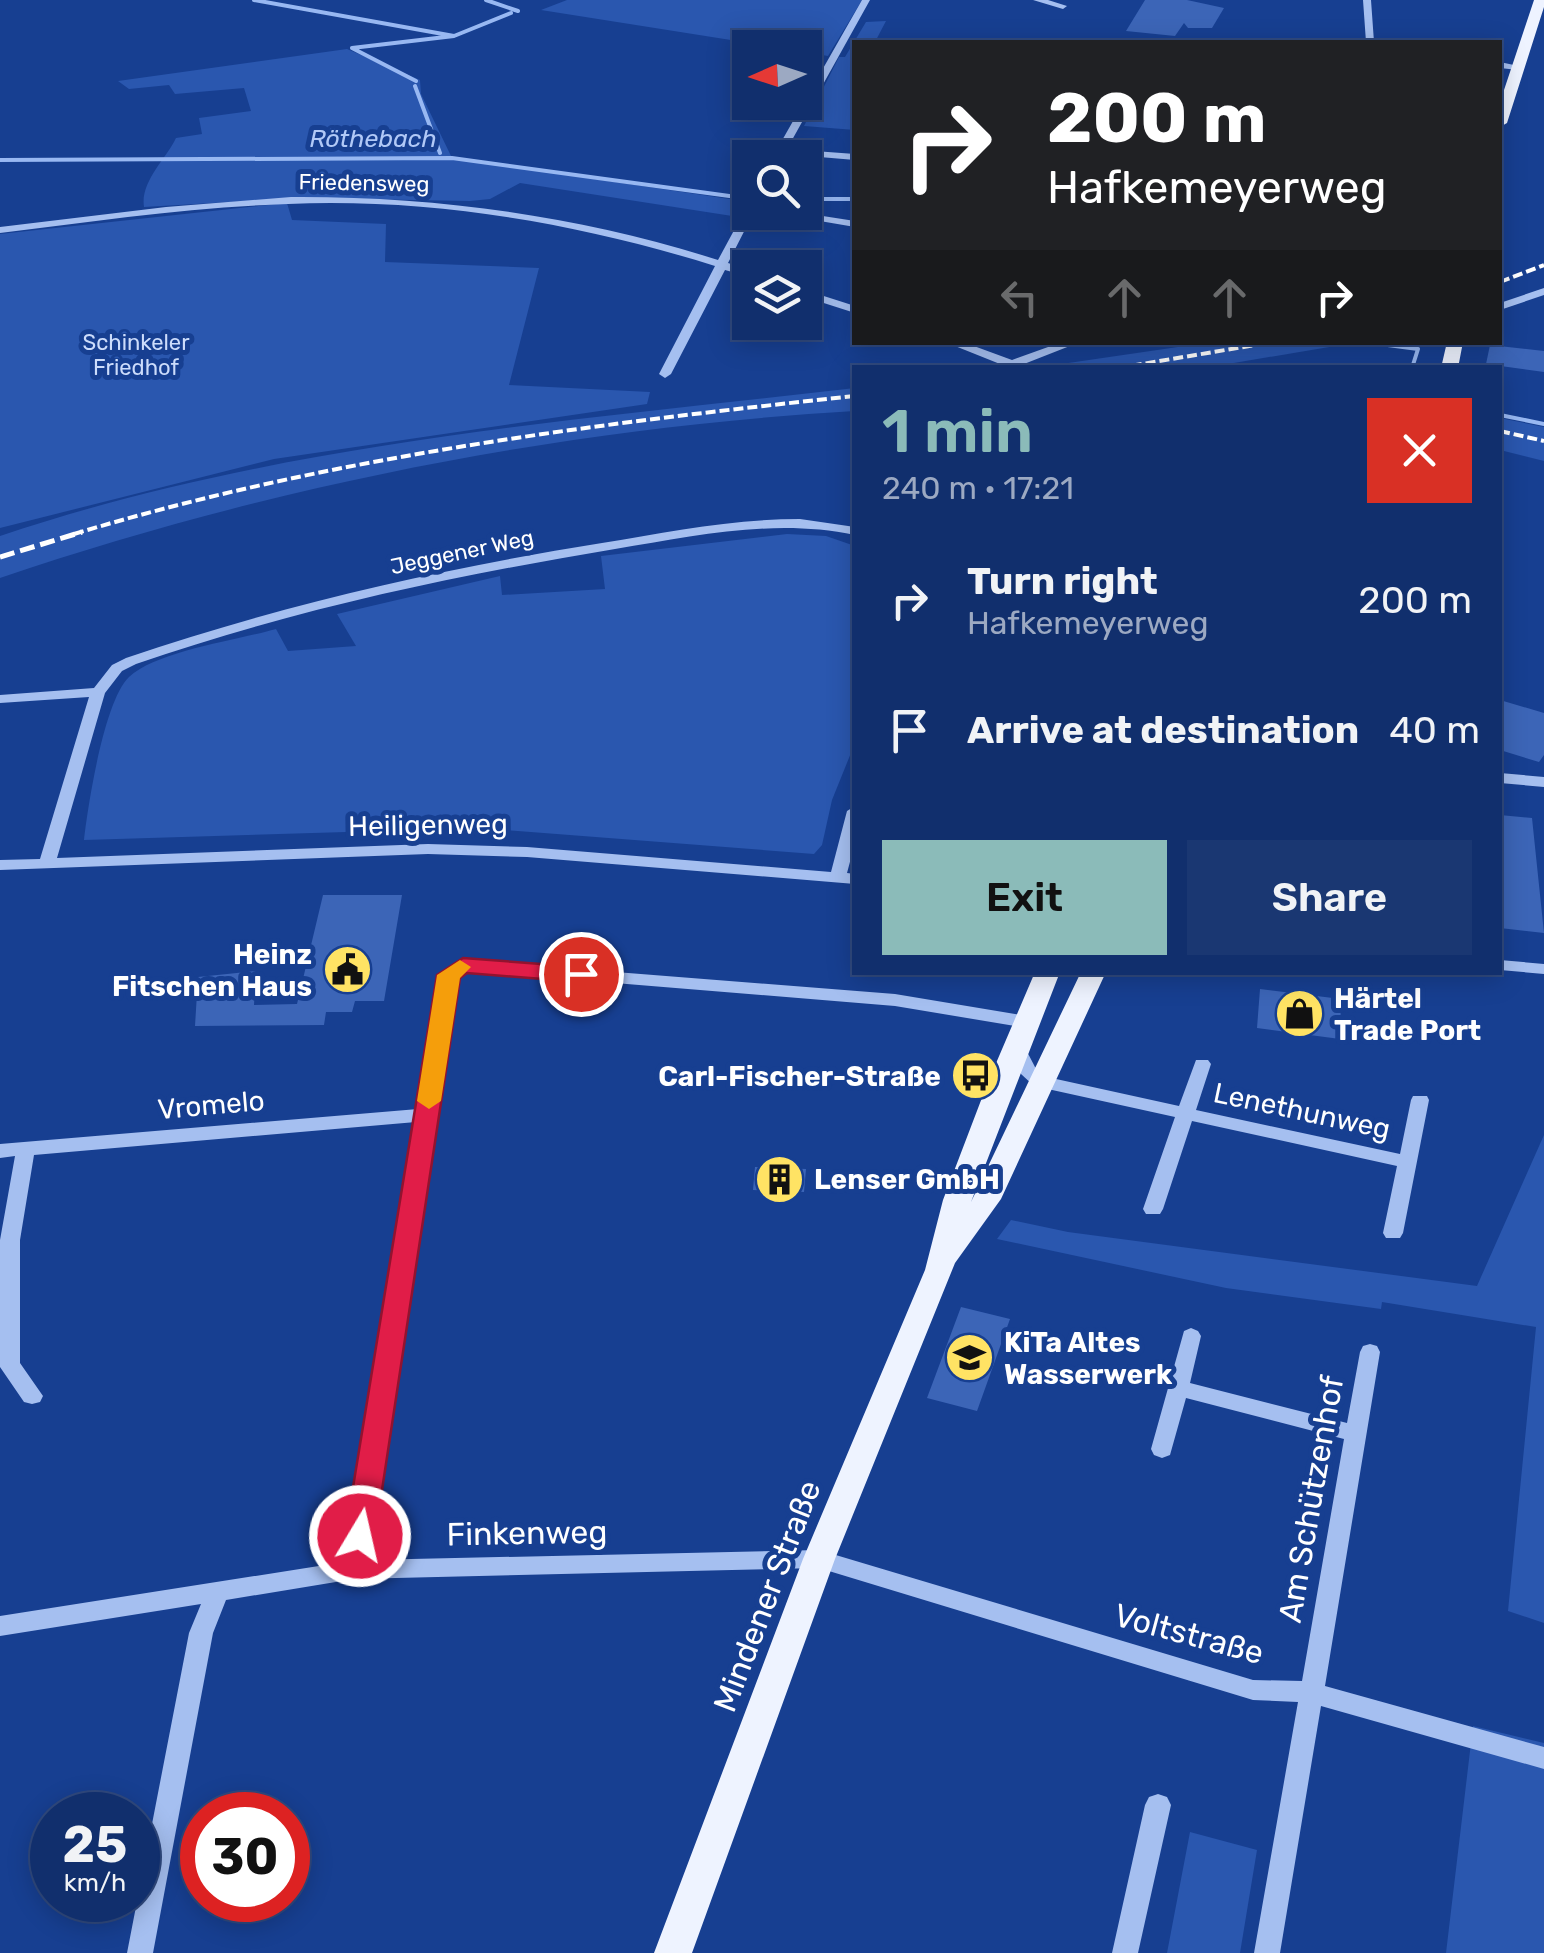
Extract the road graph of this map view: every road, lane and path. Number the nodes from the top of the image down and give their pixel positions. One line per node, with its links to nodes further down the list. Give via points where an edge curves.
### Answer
1 (866, 0): 10 (street)
2 (1036, 0): 5 (street)
3 (1367, 0): 6 (street)
4 (1540, 0): 8 (main road)
5 (1062, 6)
6 (1370, 40)
7 (1502, 65): 8 (street)
8 (1518, 67): 9 (main road)
9 (1502, 117)
10 (787, 140)
11 (822, 156): 12 (street)
12 (852, 157)
13 (822, 219): 14 (street)
14 (852, 224)
15 (0, 230): 17 (street, Friedensweg, via 236,204 362,200 474,208)
16 (740, 230): 17 (street)
17 (722, 264): 18 (street, Friedensweg); 27 (street)
18 (732, 268)
19 (1544, 291): 21 (street)
20 (822, 299): 22 (street)
21 (1502, 307)
22 (852, 309)
23 (959, 345): 25 (street)
24 (1067, 345): 26 (street)
25 (1015, 365)
26 (1020, 365)
27 (665, 374)
28 (852, 531): 29 (street, Jeggener Weg, via 785,524 703,531 433,578 148,655 117,668)
29 (98, 692): 30 (street); 34 (street)
30 (0, 699)
31 (1502, 778): 32 (street)
32 (1544, 782)
33 (852, 826): 36 (street)
34 (47, 863): 35 (street, Heiligenweg); 36 (street, Heiligenweg, via 428,850)
35 (0, 865)
36 (846, 878)
37 (1502, 965): 38 (street)
38 (1544, 969)
39 (1047, 975): 41 (main road, Mindener Straße)
40 (1093, 975): 43 (main road, Mindener Straße)
41 (1021, 1034): 43 (street, via 1027,1070); 46 (street, via 895,1000 463,965 449,975); 52 (main road, Mindener Straße, via 958,1200)
42 (1202, 1064): 45 (street, Lenethunweg)
43 (1041, 1082): 45 (street, Lenethunweg); 52 (main road, Mindener Straße, via 986,1198)
44 (1420, 1100): 49 (street, Lenethunweg)
45 (1185, 1114): 49 (street, Lenethunweg); 50 (street, Lenethunweg)
46 (427, 1115): 47 (street, Vromelo); 60 (street)
47 (26, 1147): 48 (street, Vromelo); 56 (street, via 10,1240 9,1364)
48 (0, 1151)
49 (1407, 1162): 51 (street, Lenethunweg)
50 (1152, 1209)
51 (1393, 1233)
52 (939, 1270): 59 (main road, Mindener Straße)
53 (1191, 1336): 55 (street)
54 (1370, 1352): 57 (street, Am Schützenhof)
55 (1178, 1388): 57 (street); 58 (street)
56 (32, 1396)
57 (1358, 1434): 63 (street, Am Schützenhof)
58 (1162, 1449)
59 (819, 1559): 60 (street, Finkenweg); 63 (street, Voltstraße, via 1253,1690); 67 (main road, Mindener Straße)
60 (354, 1570): 61 (street, Finkenweg)
61 (218, 1591): 62 (street, Finkenweg); 66 (street, via 200,1633)
62 (0, 1626)
63 (1308, 1692): 64 (street, Voltstraße); 69 (street, Am Schützenhof)
64 (1544, 1758)
65 (1158, 1806): 68 (street)
66 (140, 1953)
67 (672, 1953)
68 (1125, 1953)
69 (1266, 1953)

